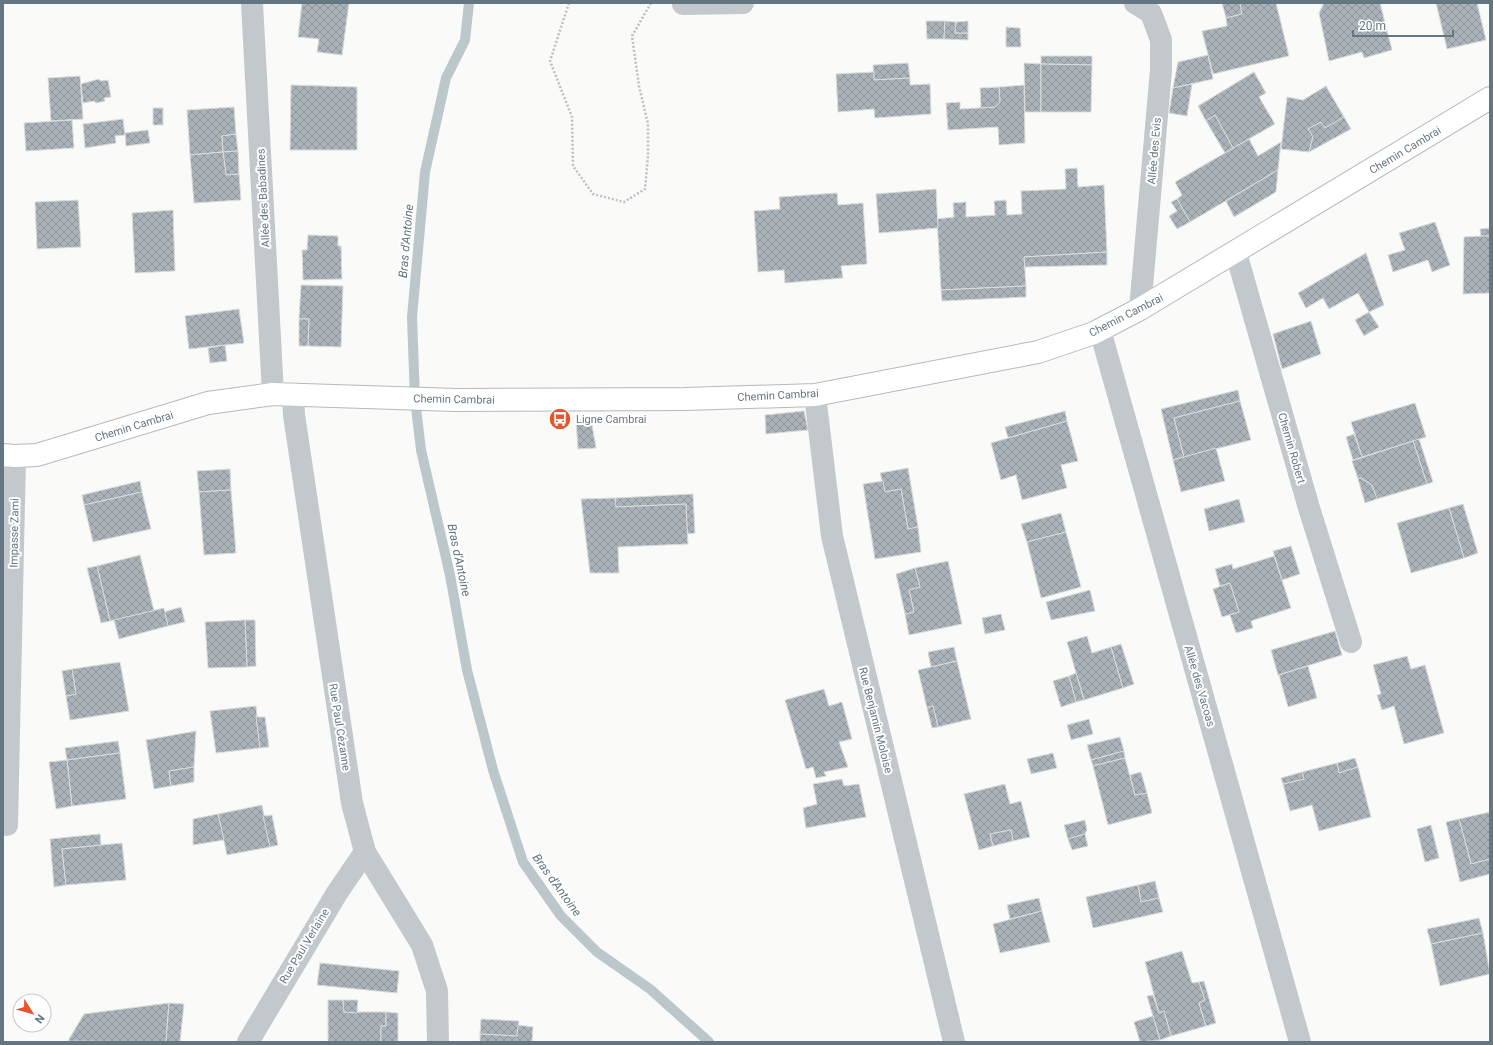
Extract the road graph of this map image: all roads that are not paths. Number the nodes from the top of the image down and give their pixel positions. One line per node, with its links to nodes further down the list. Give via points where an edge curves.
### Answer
1 (252, 3): 9 (street, Allée des Babadines)
2 (743, 3): 3 (street)
3 (683, 4)
4 (1150, 6): 7 (street, Allée des Evis, via 1161,40 1161,70)
5 (1490, 98): 6 (street, Chemin Cambrai)
6 (1236, 253): 7 (street, Chemin Cambrai); 12 (street, Chemin Robert, via 1309,508)
7 (1140, 309): 8 (street, Chemin Cambrai)
8 (1100, 330): 10 (street, Chemin Cambrai, via 1038,352); 18 (street, Allée des Vacoas)
9 (283, 394): 10 (street, Chemin Cambrai, via 456,400 685,399); 11 (street, Chemin Cambrai, via 208,404 37,455); 14 (street, Rue Paul Cézanne, via 294,415 352,803)
10 (815, 395): 17 (street, Rue Benjamin Moloise, via 832,536)
11 (9, 455): 13 (street, Impasse Zami)
12 (1351, 642)
13 (7, 825)
14 (365, 852): 15 (street, Rue Paul Verlaine, via 336,893); 16 (street, Rue Paul Cézanne, via 422,945 437,991)
15 (248, 1042)
16 (438, 1042)
17 (954, 1042)
18 (1300, 1042)

